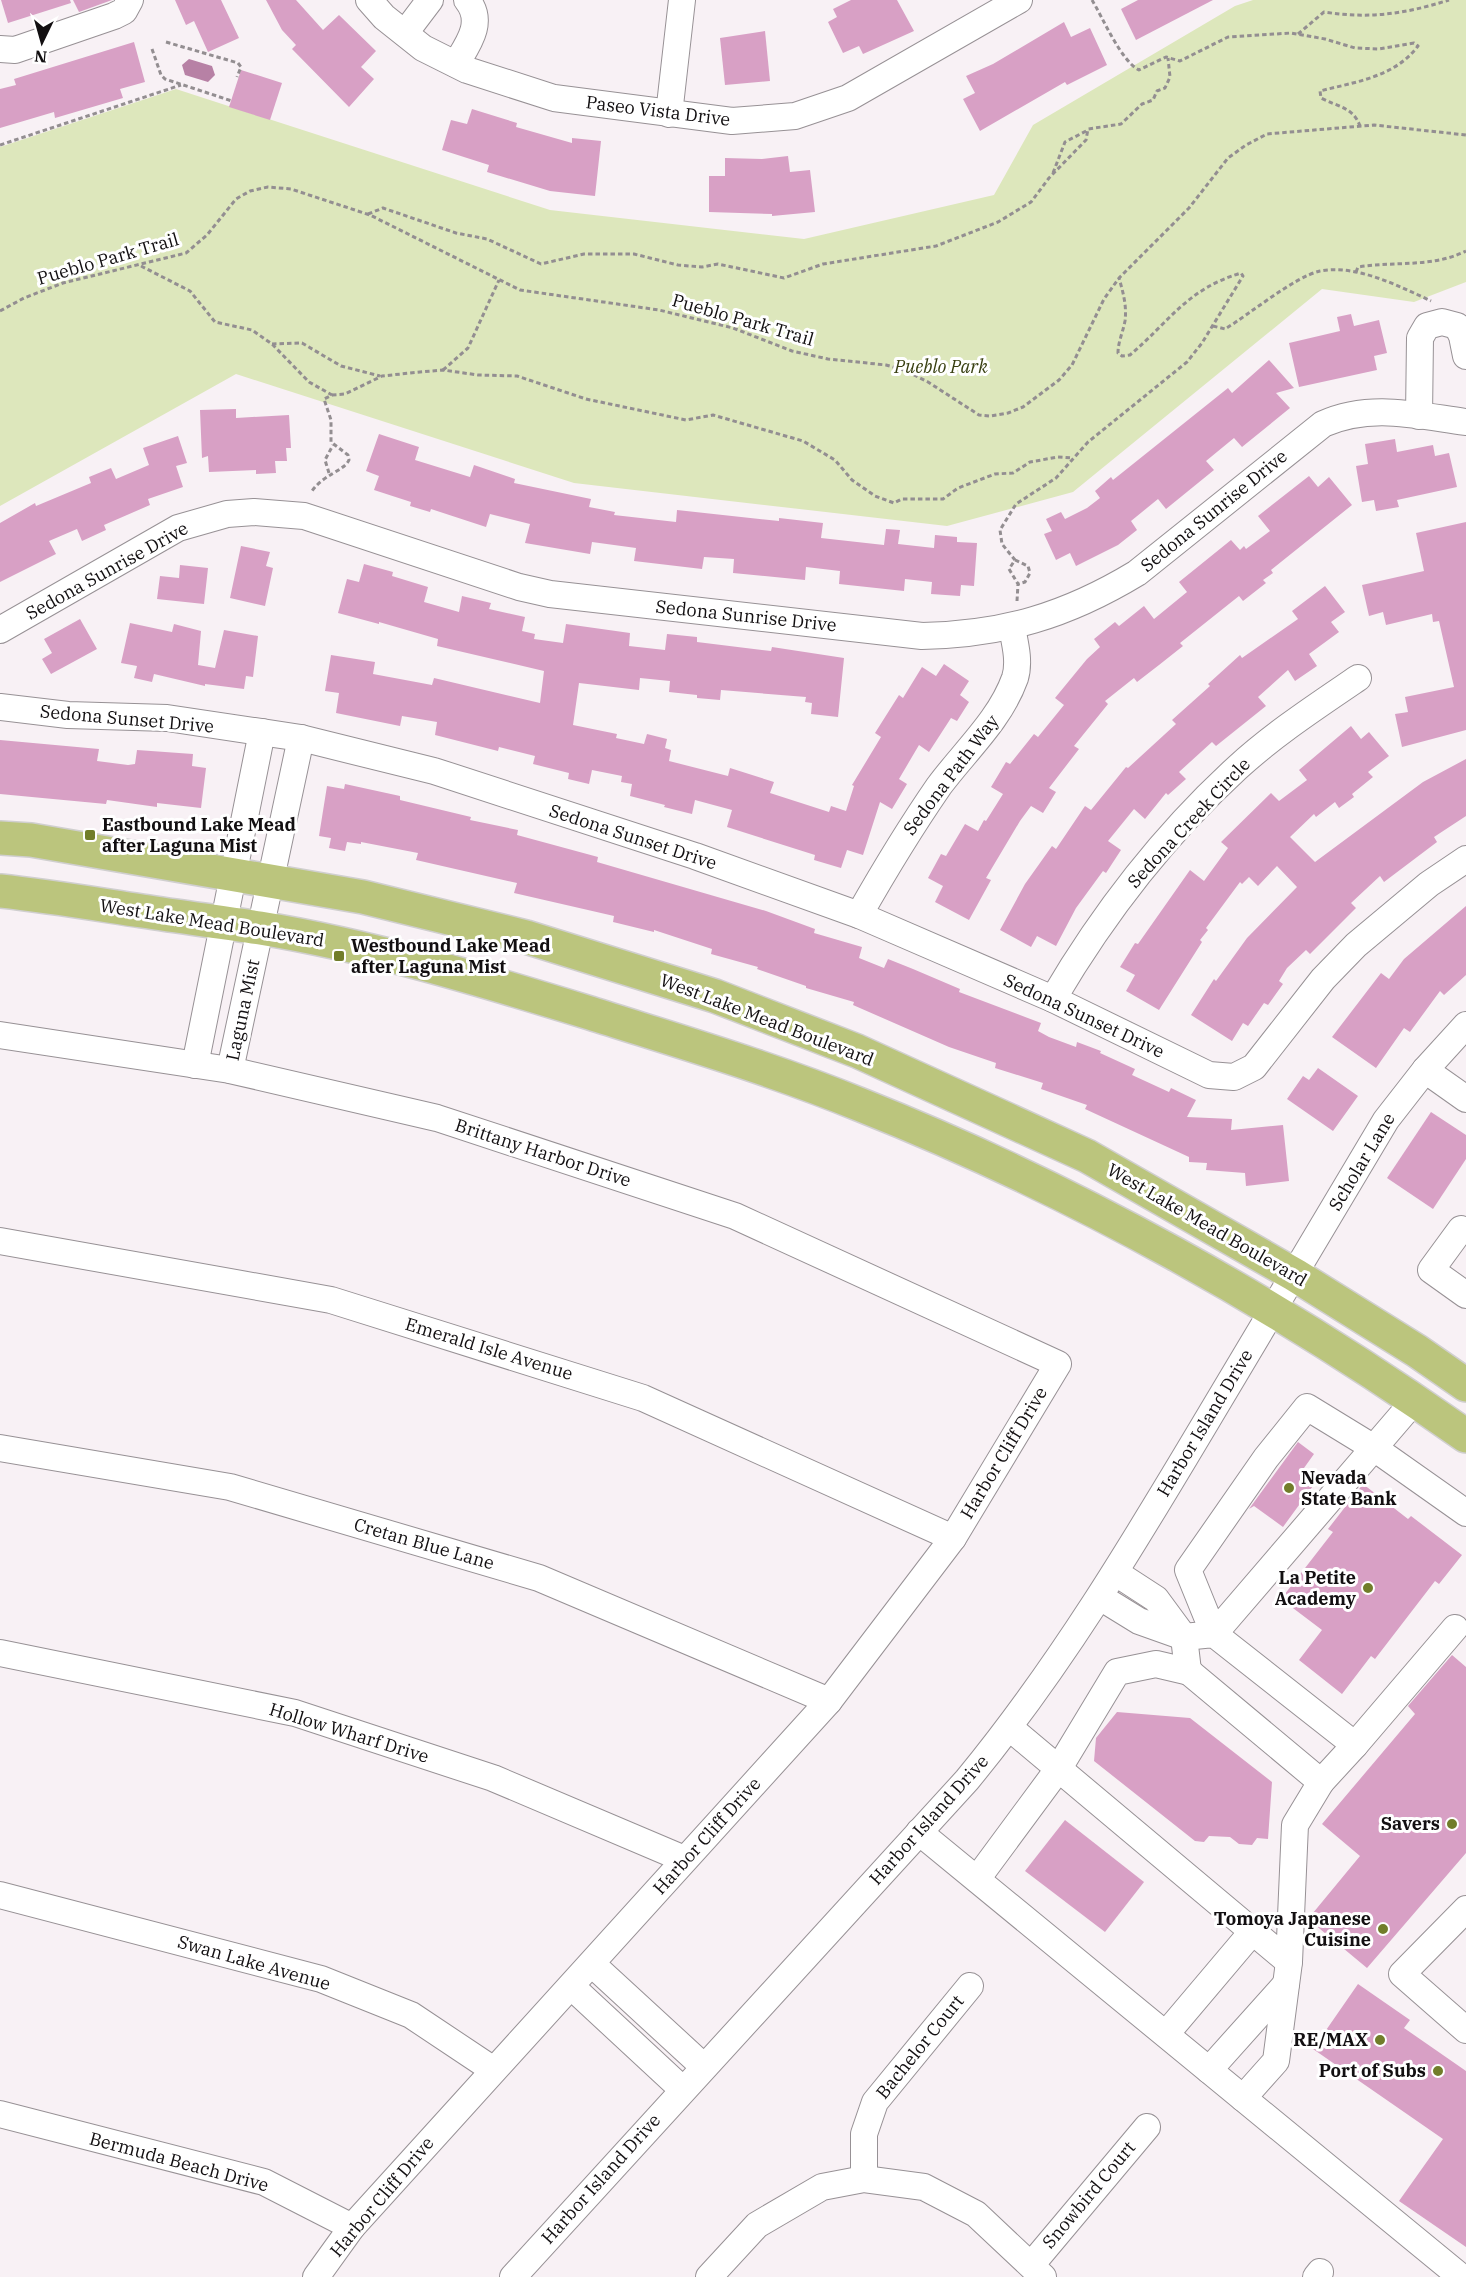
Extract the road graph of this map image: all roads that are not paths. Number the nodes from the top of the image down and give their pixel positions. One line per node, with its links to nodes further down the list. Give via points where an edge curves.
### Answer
1 (130, 0): 8 (street, via 124,11 114,16 15,50)
2 (369, 0): 7 (street, Paseo Vista Drive)
3 (430, 0): 7 (street)
4 (467, 0): 9 (street, via 473,8 475,26)
5 (682, 0): 10 (street)
6 (1019, 0): 10 (street, Paseo Vista Drive, via 848,98 795,116 732,121)
7 (405, 33): 9 (street, Paseo Vista Drive, via 423,48)
8 (0, 49)
9 (456, 64): 10 (street, Paseo Vista Drive, via 554,98)
10 (669, 114)
11 (1466, 356): 12 (street, via 1457,327 1442,322 1427,326 1420,338)
12 (1419, 416): 13 (street, Sedona Sunrise Drive); 14 (street, Sedona Sunrise Drive, via 1375,410 1323,424 1137,573 1104,594 1060,614)
13 (1465, 421)
14 (1018, 626): 15 (street, Sedona Sunrise Drive, via 964,635 922,636 550,594 304,516 254,512 227,514 178,528); 25 (street, Sedona Path Way, via 1016,675 1000,710 940,785)
15 (0, 630)
16 (1358, 678): 28 (street, Sedona Creek Circle, via 1237,768 1164,844 1134,878)
17 (0, 707): 18 (street, Sedona Sunset Drive, via 68,715 167,718)
18 (261, 732): 19 (street, Sedona Sunset Drive); 22 (street, Laguna Mist)
19 (301, 738): 23 (street, Laguna Mist); 25 (street, Sedona Sunset Drive, via 434,771 694,856)
20 (0, 838): 22 (main road, West Lake Mead Boulevard)
21 (1466, 859): 28 (street, Sedona Sunset Drive, via 1429,884 1356,945 1323,979 1254,1068 1234,1077 1209,1075)
22 (234, 875): 23 (main road, West Lake Mead Boulevard); 26 (street, Laguna Mist)
23 (269, 881): 27 (street, Laguna Mist); 37 (main road, West Lake Mead Boulevard, via 363,897 526,937 715,996 856,1051 1087,1156)
24 (0, 891): 26 (main road, West Lake Mead Boulevard)
25 (858, 915): 28 (street, Sedona Sunset Drive)
26 (225, 924): 27 (main road, West Lake Mead Boulevard); 31 (street, Laguna Mist)
27 (260, 928): 32 (street, Laguna Mist); 39 (main road, West Lake Mead Boulevard, via 351,947 515,990 693,1045 839,1096 997,1164)
28 (1053, 999)
29 (1466, 1025): 33 (street, Scholar Lane)
30 (0, 1035): 31 (street, Brittany Harbor Drive)
31 (195, 1065): 32 (street, Brittany Harbor Drive)
32 (230, 1070): 40 (street, Brittany Harbor Drive, via 436,1118 735,1216)
33 (1425, 1070): 34 (street); 37 (street, Scholar Lane, via 1386,1120)
34 (1466, 1099)
35 (1464, 1228): 38 (street, via 1431,1270)
36 (0, 1241): 47 (street, Emerald Isle Avenue, via 342,1303 643,1398)
37 (1295, 1275): 39 (street, Scholar Lane); 41 (main road, West Lake Mead Boulevard)
38 (1466, 1295)
39 (1273, 1310): 42 (main road, West Lake Mead Boulevard); 48 (street, Harbor Island Drive)
40 (1058, 1364): 47 (street, Harbor Cliff Drive)
41 (1466, 1385)
42 (1414, 1400): 43 (main road, West Lake Mead Boulevard); 45 (street)
43 (1466, 1436)
44 (0, 1448): 55 (street, Cretan Blue Lane, via 230,1487 539,1578)
45 (1374, 1448): 46 (street); 51 (street); 51 (street, via 1307,1407 1266,1458 1188,1570)
46 (1466, 1513)
47 (953, 1538): 55 (street, Harbor Cliff Drive)
48 (1116, 1573): 49 (street, Harbor Island Drive); 52 (street, via 1156,1599)
49 (1100, 1597): 52 (street, via 1138,1621); 56 (street, Harbor Island Drive)
50 (1462, 1626): 57 (street)
51 (1214, 1634): 52 (street); 57 (street)
52 (1184, 1637): 54 (street)
53 (0, 1653): 61 (street, Hollow Wharf Drive, via 295,1713 493,1778)
54 (1190, 1672): 58 (street, via 1156,1664 1117,1672); 59 (street)
55 (829, 1701): 61 (street, Harbor Cliff Drive)
56 (1010, 1728): 58 (street); 60 (street, Harbor Island Drive)
57 (1355, 1745): 59 (street)
58 (1059, 1768): 62 (street); 65 (street)
59 (1321, 1782): 67 (street, via 1295,1825)
60 (920, 1832): 62 (street); 72 (street, Harbor Island Drive)
61 (684, 1859): 66 (street, Harbor Cliff Drive)
62 (977, 1879): 71 (street)
63 (0, 1895): 73 (street, Swan Lake Avenue, via 321,1979 411,2015)
64 (1466, 1909): 70 (street, via 1402,1974)
65 (1253, 1931): 67 (street); 71 (street)
66 (592, 1964): 69 (street, Harbor Cliff Drive); 72 (street)
67 (1288, 1973): 74 (street); 76 (street, via 1276,2061)
68 (970, 1986): 79 (street, Bachelor Court, via 875,2102 864,2134)
69 (572, 1987): 73 (street, Harbor Cliff Drive); 75 (street)
70 (1466, 2031)
71 (1166, 2034): 74 (street)
72 (704, 2067): 75 (street, Harbor Island Drive)
73 (492, 2070): 80 (street, Harbor Cliff Drive)
74 (1209, 2070): 76 (street)
75 (682, 2089): 83 (street, Harbor Island Drive)
76 (1244, 2098): 85 (street)
77 (0, 2114): 80 (street, Bermuda Beach Drive, via 264,2182)
78 (1147, 2127): 81 (street, Snowbird Court)
79 (864, 2179): 81 (street, via 924,2187 976,2214); 84 (street, via 822,2187 757,2225)
80 (352, 2227): 82 (street, Harbor Cliff Drive)
81 (1037, 2270)
82 (316, 2277)
83 (513, 2277)
84 (709, 2277)
85 (1461, 2277)

